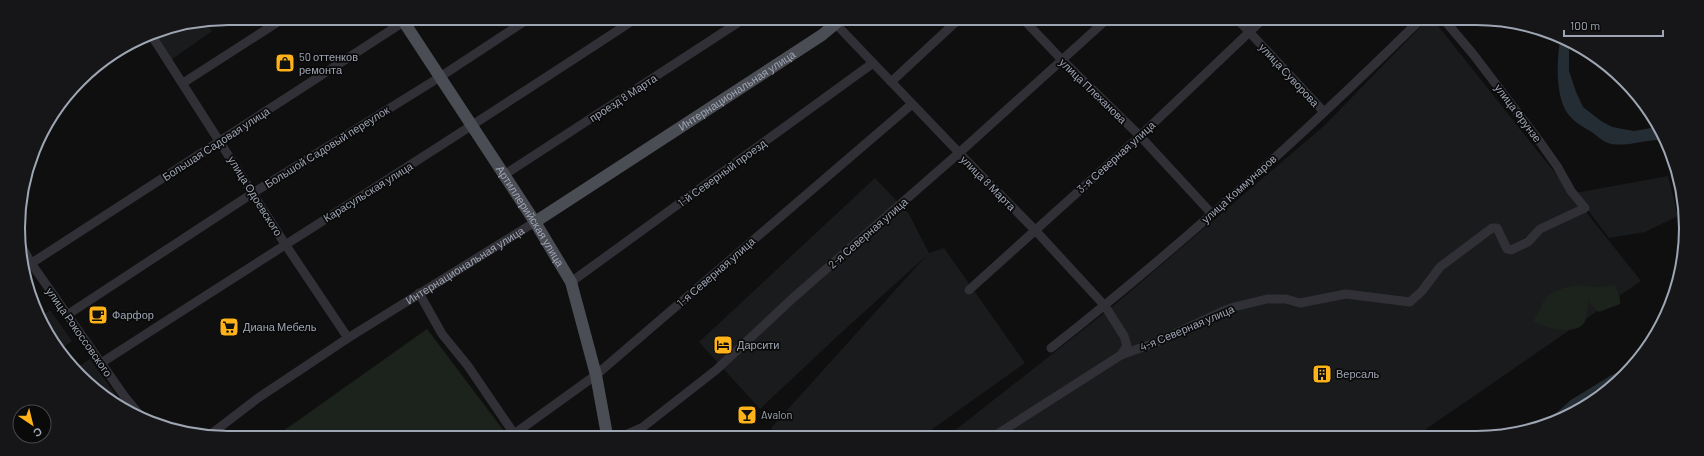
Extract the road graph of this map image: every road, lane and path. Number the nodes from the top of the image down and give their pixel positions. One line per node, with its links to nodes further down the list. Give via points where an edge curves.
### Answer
1 (273, 25): 22 (street)
2 (395, 25): 27 (street, Большая Садовая улица)
3 (408, 25): 20 (main road, Артиллерийская улица)
4 (519, 25): 20 (street, Большой Садовый переулок)
5 (626, 25): 25 (street, Карасульская улица)
6 (734, 25): 29 (street, проезд 8 Марта)
7 (832, 25): 33 (main road, Интернациональная улица, via 822,35)
8 (840, 25): 19 (street, улица 8 Марта)
9 (953, 25): 21 (street)
10 (1029, 25): 18 (street, улица Плеханова)
11 (1101, 25): 18 (street, 2-я Северная улица)
12 (1243, 25): 16 (street, улица Суворова)
13 (1257, 25): 16 (street, 3-я Северная улица)
14 (1415, 25): 24 (street, улица Коммунаров)
15 (1449, 25): 31 (street, улица Фрунзе, via 1540,142)
16 (1249, 32): 24 (street, улица Суворова); 26 (street, 3-я Северная улица)
17 (154, 39): 22 (street, улица Одоевского)
18 (1062, 60): 26 (street, улица Плеханова); 28 (street, 2-я Северная улица)
19 (873, 63): 21 (street, улица 8 Марта); 38 (street, 1-й Северный проезд)
20 (440, 77): 25 (main road, Артиллерийская улица); 30 (street, Большой Садовый переулок)
21 (891, 82): 23 (street, улица 8 Марта)
22 (183, 83): 27 (street, улица Одоевского)
23 (912, 104): 28 (street, улица 8 Марта); 49 (street, 1-я Северная улица)
24 (1324, 112): 32 (street, улица Коммунаров)
25 (472, 126): 29 (main road, Артиллерийская улица); 35 (street, Карасульская улица)
26 (1140, 136): 32 (street, улица Плеханова); 34 (street, 3-я Северная улица)
27 (220, 141): 30 (street, улица Одоевского); 36 (street, Большая Садовая улица)
28 (959, 153): 34 (street, улица 8 Марта); 55 (street, 2-я Северная улица, via 793,298 716,370 643,427)
29 (504, 175): 33 (main road, Артиллерийская улица)
30 (254, 193): 35 (street, улица Одоевского); 42 (street, Большой Садовый переулок)
31 (1585, 208): 46 (street, 4-я Северная улица, via 1540,229 1528,242 1511,250 1507,249 1497,228 1492,228 1440,267 1410,302 1346,294 1300,303 1286,299 1268,300 1221,312)
32 (1212, 214): 41 (street, улица Коммунаров)
33 (535, 222): 38 (main road, Артиллерийская улица); 40 (street, Интернациональная улица)
34 (1035, 230): 39 (street, 3-я Северная улица); 41 (street, улица 8 Марта)
35 (285, 244): 43 (street, улица Одоевского); 48 (street, Карасульская улица)
36 (28, 264)
37 (29, 267): 42 (street, улица Рокоссовского)
38 (571, 282): 49 (main road, Артиллерийская улица)
39 (969, 290)
40 (419, 293): 43 (street, Интернациональная улица); 52 (street, via 442,334 468,366)
41 (1104, 306): 44 (street, улица 8 Марта, via 1124,336); 45 (street, улица Коммунаров)
42 (67, 315): 48 (street, улица Рокоссовского)
43 (348, 338): 51 (street, Интернациональная улица, via 258,398)
44 (1127, 346): 46 (street); 47 (street)
45 (1051, 348)
46 (1137, 349): 47 (street, 4-я Северная улица)
47 (1121, 355): 56 (street, 4-я Северная улица)
48 (101, 363): 50 (street, улица Рокоссовского)
49 (596, 375): 53 (street, 1-я Северная улица); 54 (main road, Артиллерийская улица)
50 (134, 408)
51 (215, 431)
52 (513, 431)
53 (519, 431)
54 (606, 431)
55 (634, 431)
56 (1002, 431)

